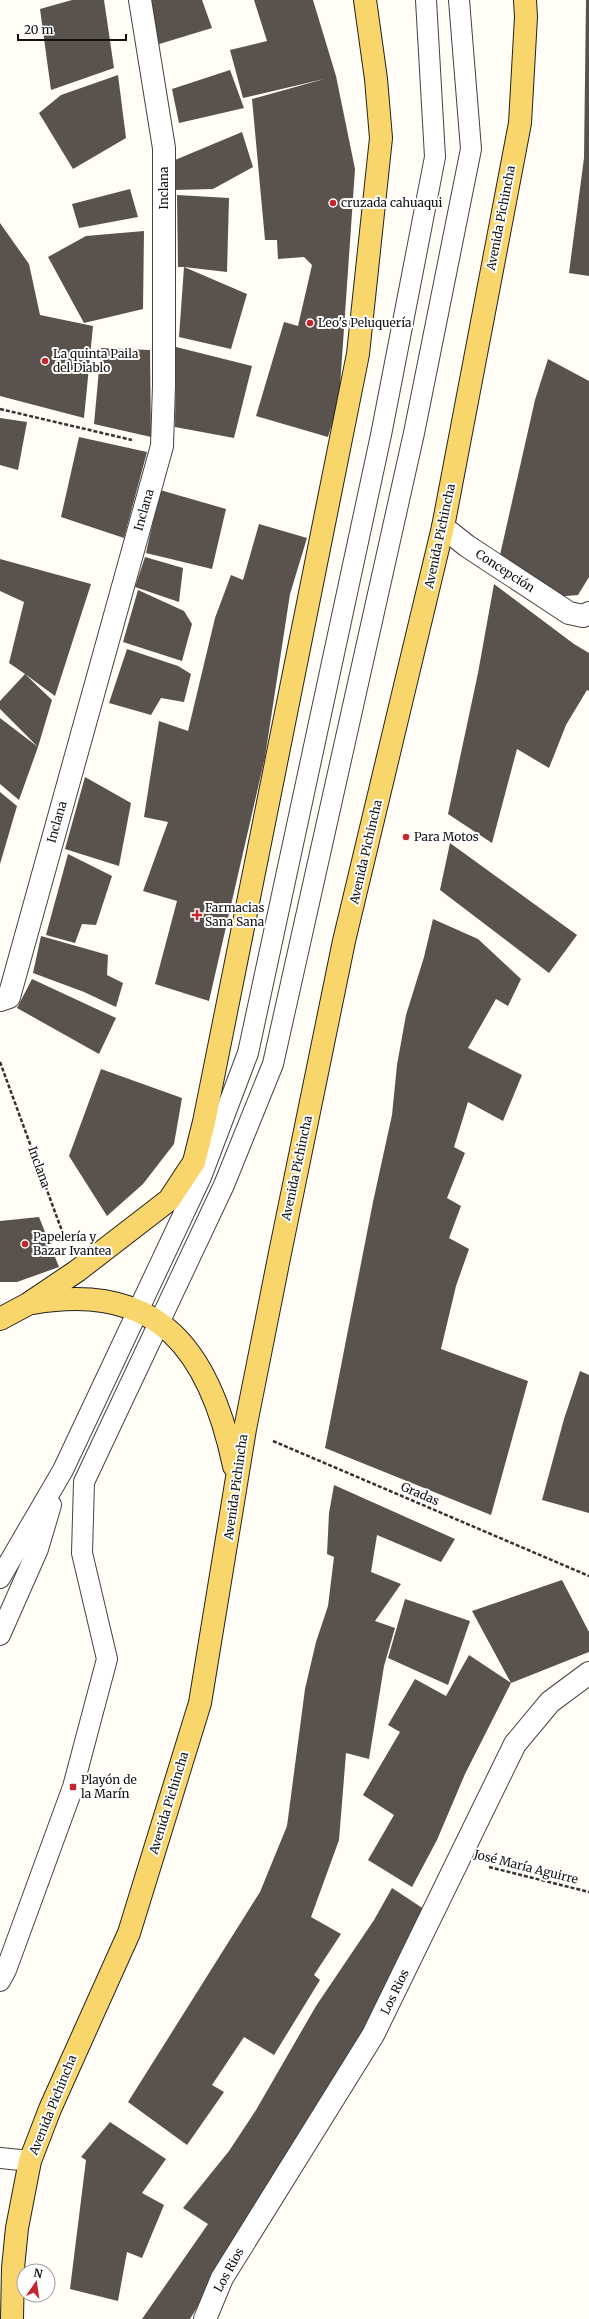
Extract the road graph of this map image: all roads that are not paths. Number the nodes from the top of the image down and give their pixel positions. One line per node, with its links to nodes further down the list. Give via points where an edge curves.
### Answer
1 (140, 0): 8 (street, Inclana, via 164,148 162,446 8,997)
2 (365, 0): 9 (main road, via 381,138 358,354 194,1162 170,1200 77,1271)
3 (426, 0): 10 (lane, via 435,158 381,435 248,1053 201,1177)
4 (459, 0): 12 (lane, via 471,149 414,433 273,1064 224,1185)
5 (525, 0): 6 (main road, Avenida Pichincha, via 520,123)
6 (443, 527): 7 (street, Concepción, via 467,546); 14 (main road, Avenida Pichincha, via 344,941)
7 (579, 613)
8 (0, 1000)
9 (28, 1304): 10 (main road, via 80,1298 113,1302); 11 (main road)
10 (137, 1310): 12 (main road); 13 (lane)
11 (1, 1318)
12 (159, 1321): 14 (main road, via 178,1338 207,1380 221,1414); 18 (lane, via 84,1482 82,1553 107,1659 73,1787)
13 (63, 1470): 15 (lane); 16 (lane, via 38,1549)
14 (237, 1477): 20 (main road, Avenida Pichincha, via 200,1703 129,1933 53,2102)
15 (0, 1578)
16 (0, 1635)
17 (589, 1673): 23 (street, Los Rios, via 550,1702 515,1744 373,2035 222,2278)
18 (0, 1981)
19 (0, 2158): 20 (lane)
20 (30, 2161): 21 (main road); 22 (main road, Avenida Pichincha, via 17,2228)
21 (0, 2239)
22 (12, 2319)
23 (205, 2319)

